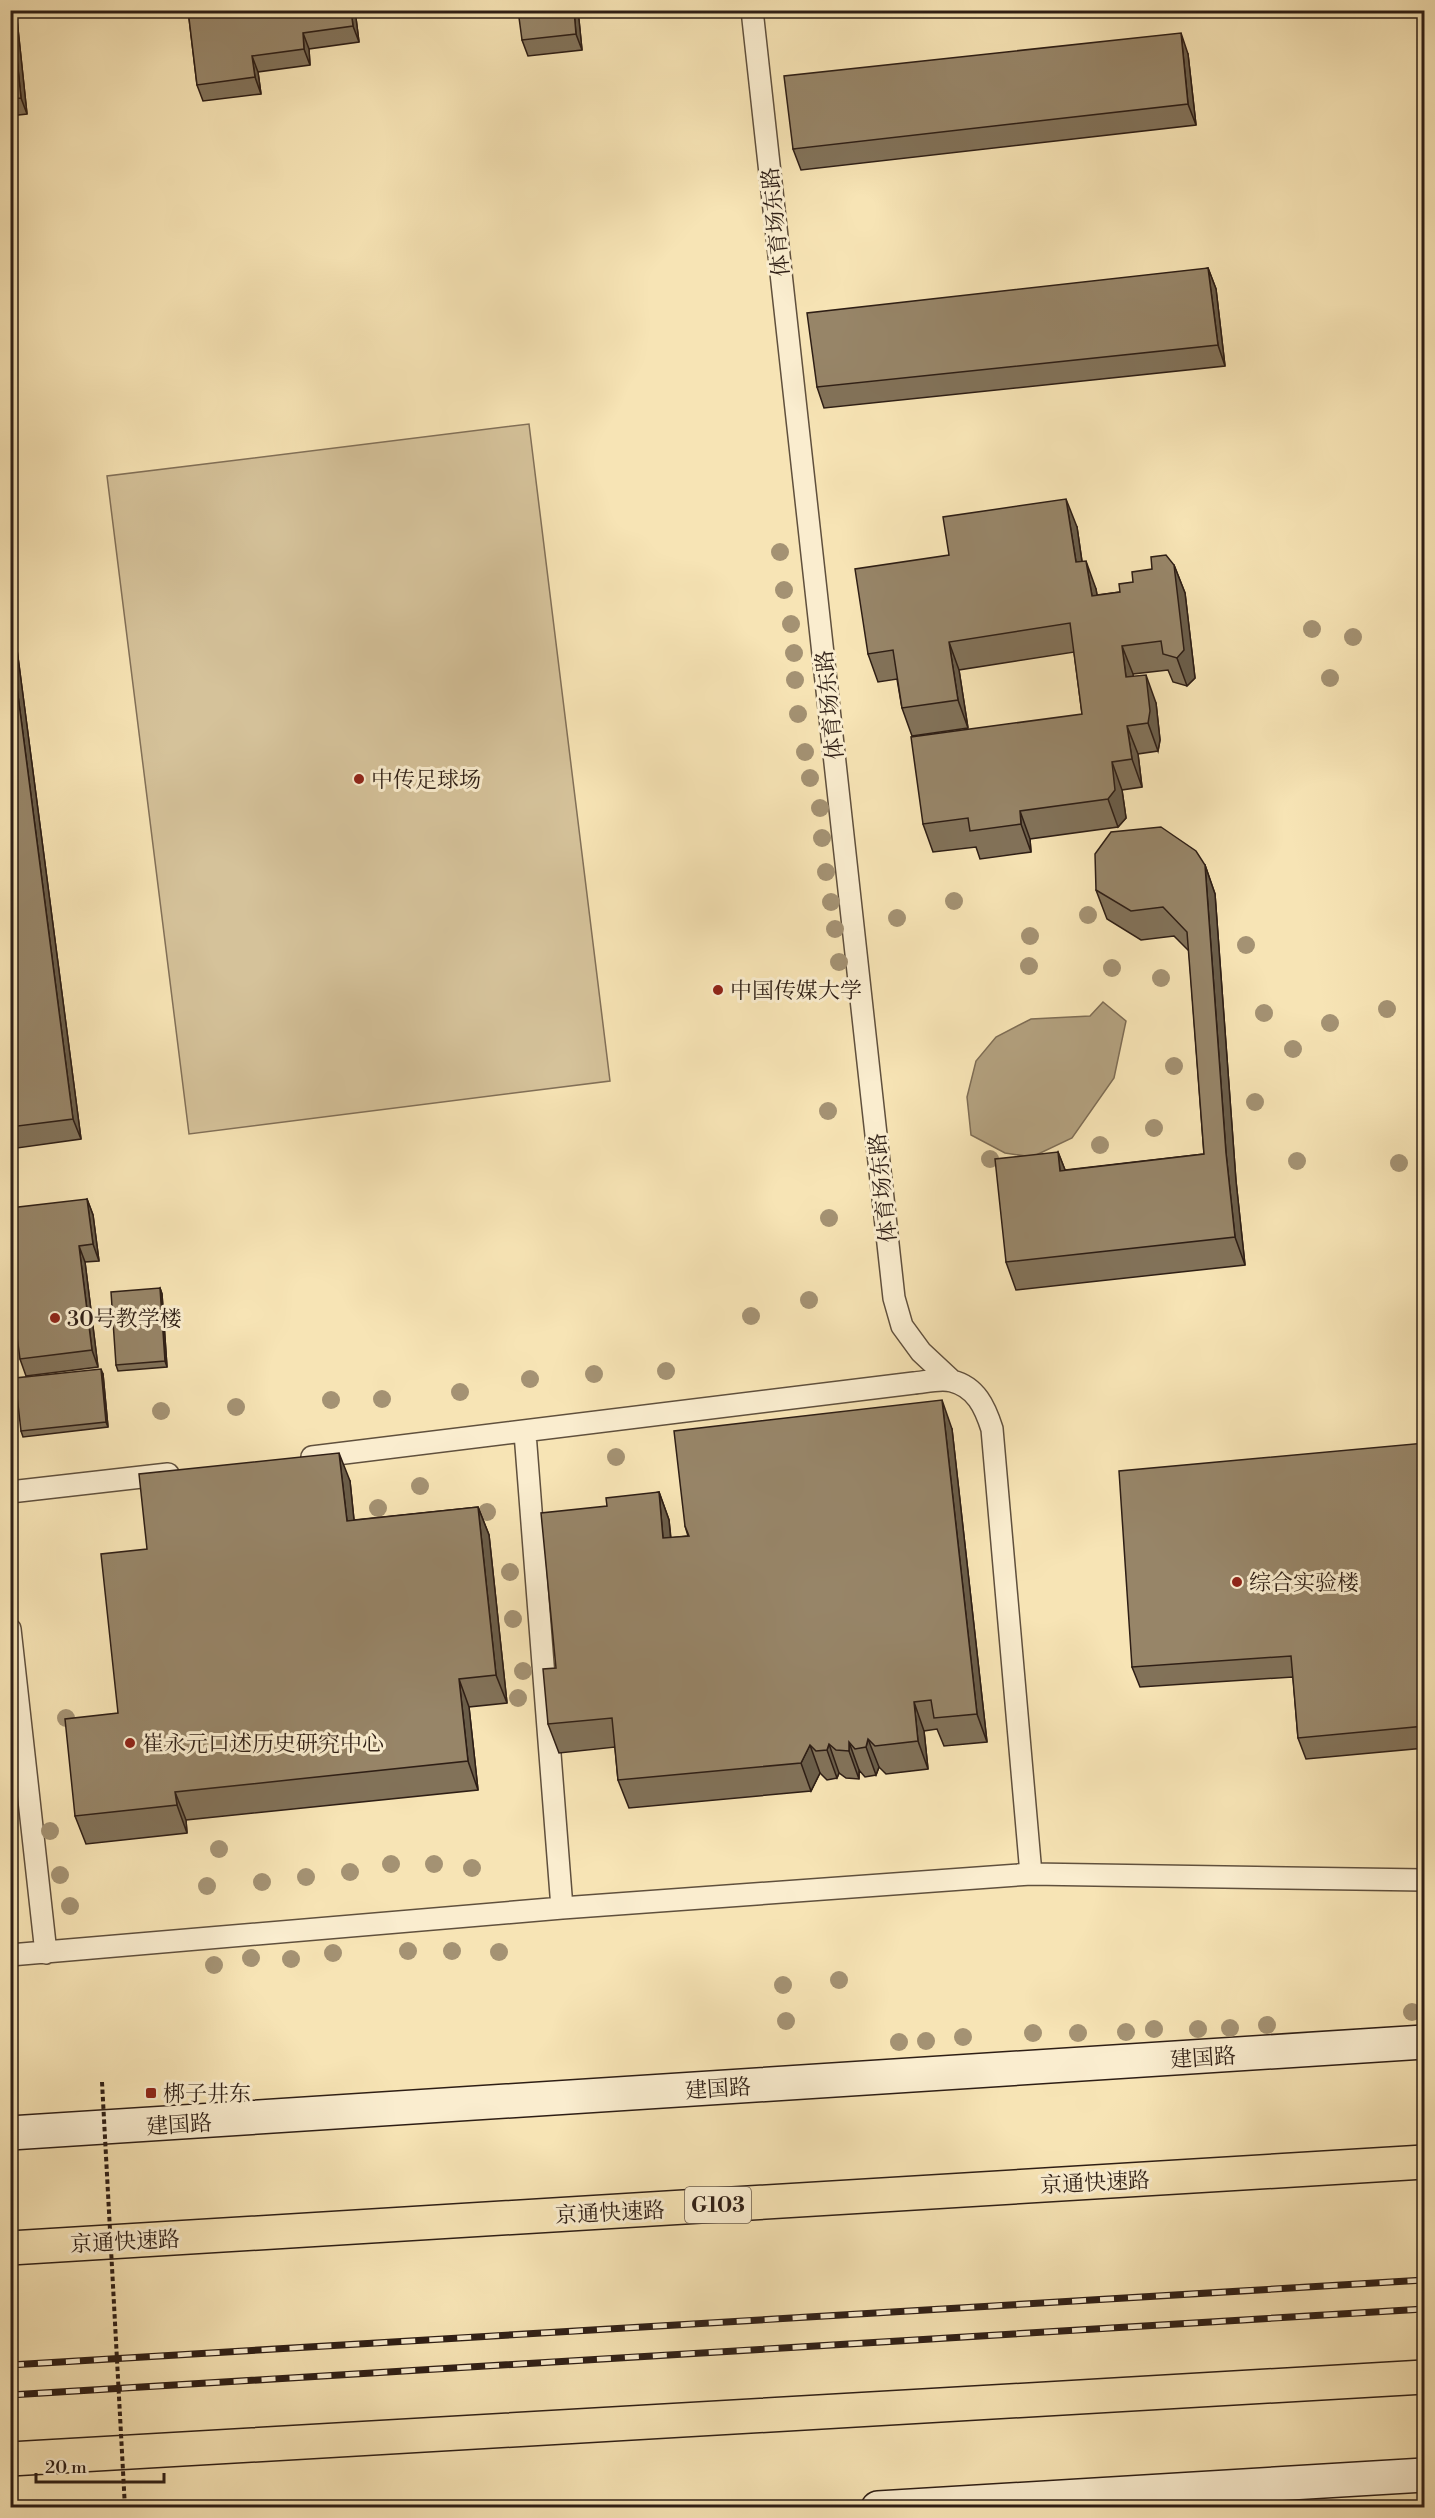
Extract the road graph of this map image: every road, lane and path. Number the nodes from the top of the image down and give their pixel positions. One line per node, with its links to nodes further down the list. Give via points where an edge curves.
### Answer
1 (752, 10): 2 (lane, 体育场东路, via 894,1298 902,1326 921,1352)
2 (951, 1380): 3 (lane); 8 (lane, 体育场东路, via 983,1403 992,1429)
3 (525, 1433): 4 (lane); 10 (lane)
4 (291, 1460)
5 (186, 1472): 6 (lane)
6 (10, 1492)
7 (10, 1629): 11 (lane)
8 (1031, 1874): 9 (lane); 10 (lane)
9 (1425, 1880)
10 (562, 1908): 11 (lane)
11 (46, 1953): 12 (lane)
12 (10, 1955)
13 (1425, 2042): 15 (main road, 建国路)
14 (102, 2082): 21 (path, bridge)
15 (10, 2133)
16 (1425, 2162): 17 (highway, 京通快速路 / G103)
17 (10, 2248)
18 (1425, 2377): 19 (highway)
19 (10, 2459)
20 (1425, 2475): 22 (main road)
21 (125, 2508)
22 (878, 2508)

